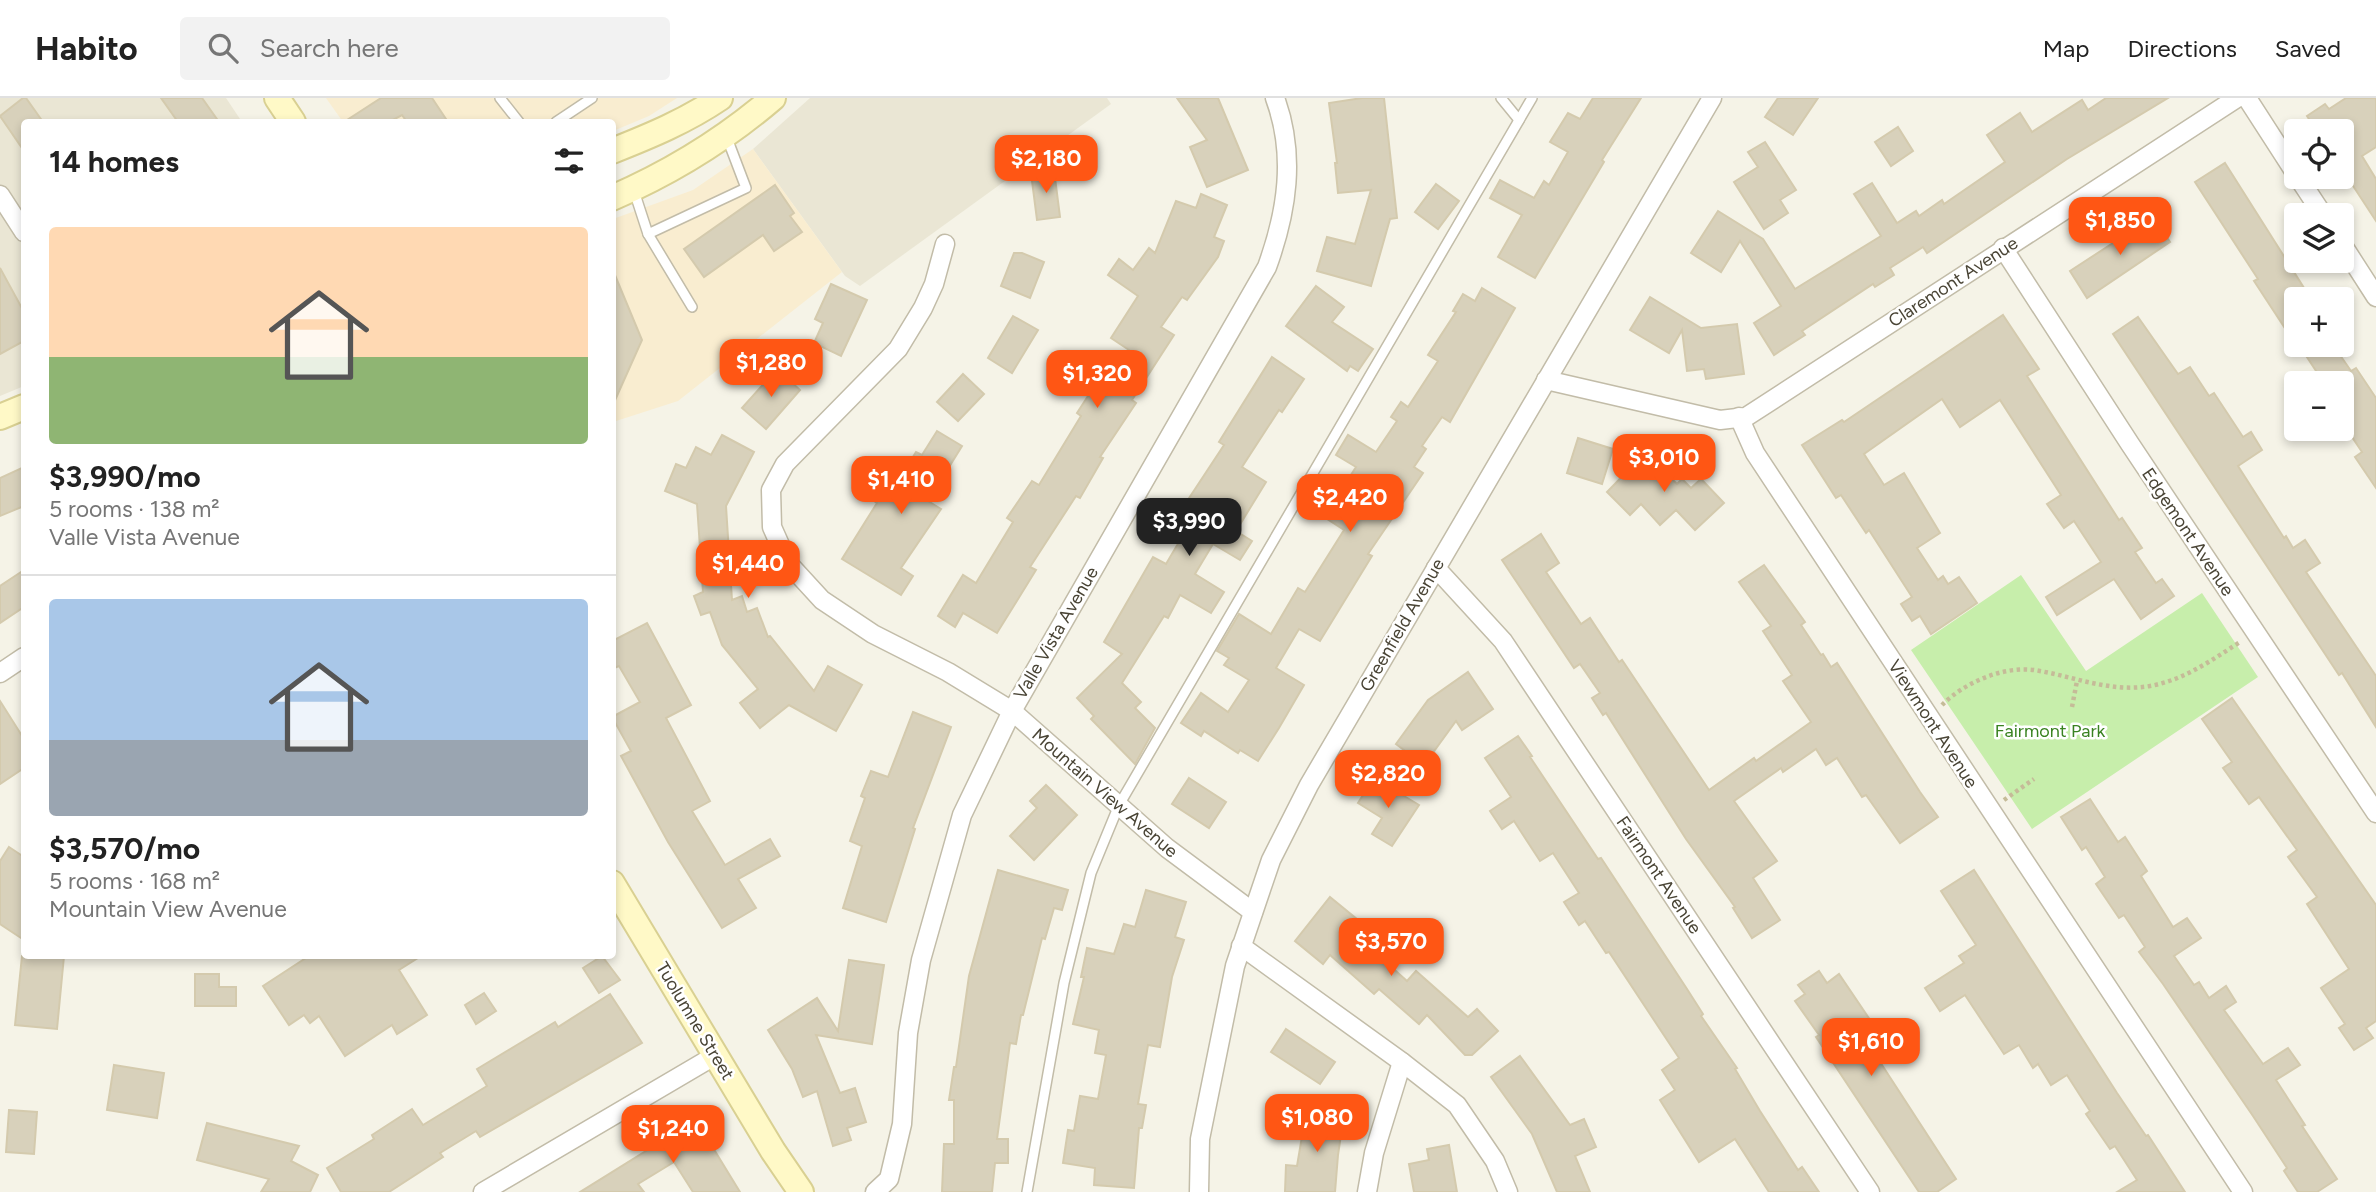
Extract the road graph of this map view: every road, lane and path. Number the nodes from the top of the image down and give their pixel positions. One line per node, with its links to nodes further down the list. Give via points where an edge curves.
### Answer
1 (276, 98): 12 (main road)
2 (500, 98): 13 (lane)
3 (592, 98): 14 (lane)
4 (720, 98): 17 (main road, via 662,132)
5 (773, 98): 16 (main road)
6 (1275, 98): 38 (street, Valle Vista Avenue, via 1288,159 1280,230 1267,267)
7 (1501, 98): 15 (lane)
8 (1532, 98): 15 (lane)
9 (1712, 98): 28 (street, Greenfield Avenue)
10 (2237, 98): 24 (street, Claremont Avenue)
11 (2247, 98): 18 (street)
12 (291, 119)
13 (517, 119)
14 (560, 119)
15 (1519, 120): 41 (lane)
16 (726, 136): 19 (main road); 22 (lane, via 746,188)
17 (616, 149)
18 (2284, 155)
19 (623, 193): 22 (lane)
20 (0, 195): 21 (street)
21 (21, 227)
22 (648, 234): 27 (lane)
23 (945, 244): 38 (street, Mountain View Avenue, via 934,284 898,349 785,464 771,490 772,527 788,563 822,600 873,634)
24 (2003, 248): 31 (street, Claremont Avenue, via 1746,417); 33 (street, Edgemont Avenue)
25 (2354, 261): 26 (street)
26 (2375, 292)
27 (692, 307)
28 (1546, 380): 31 (street, via 1720,420); 32 (street, Greenfield Avenue)
29 (21, 408): 30 (main road)
30 (0, 416)
31 (1739, 417): 39 (street, Viewmont Avenue, via 1755,453)
32 (1436, 568): 45 (street, Greenfield Avenue, via 1309,785 1270,860); 56 (street, Fairmont Avenue, via 1503,640)
33 (2255, 632): 36 (path, via 2172,681 2125,687); 43 (street, Edgemont Avenue)
34 (21, 659): 35 (street)
35 (0, 673)
36 (2077, 680): 37 (path); 39 (path, via 2033,670 2000,674 1971,684)
37 (2072, 707)
38 (1012, 711): 41 (street, Mountain View Avenue); 49 (street, Valle Vista Avenue, via 962,815 921,960 908,1033 902,1124)
39 (1928, 717): 42 (street, Viewmont Avenue)
40 (2034, 779): 42 (path)
41 (1118, 805): 45 (street, Mountain View Avenue); 52 (lane, via 1091,873 1065,983)
42 (1989, 811): 57 (street, Viewmont Avenue)
43 (2376, 813)
44 (616, 890): 47 (main road, Tuolumne Street)
45 (1253, 912): 46 (street, Greenfield Avenue)
46 (1241, 946): 48 (street); 53 (street, Greenfield Avenue, via 1200,1139)
47 (716, 1055): 50 (street); 51 (main road, Tuolumne Street)
48 (1402, 1062): 54 (street); 55 (street, via 1457,1105 1496,1161)
49 (882, 1189)
50 (483, 1192)
51 (802, 1192)
52 (1027, 1192)
53 (1199, 1192)
54 (1367, 1192)
55 (1508, 1192)
56 (1870, 1192)
57 (2243, 1192)

